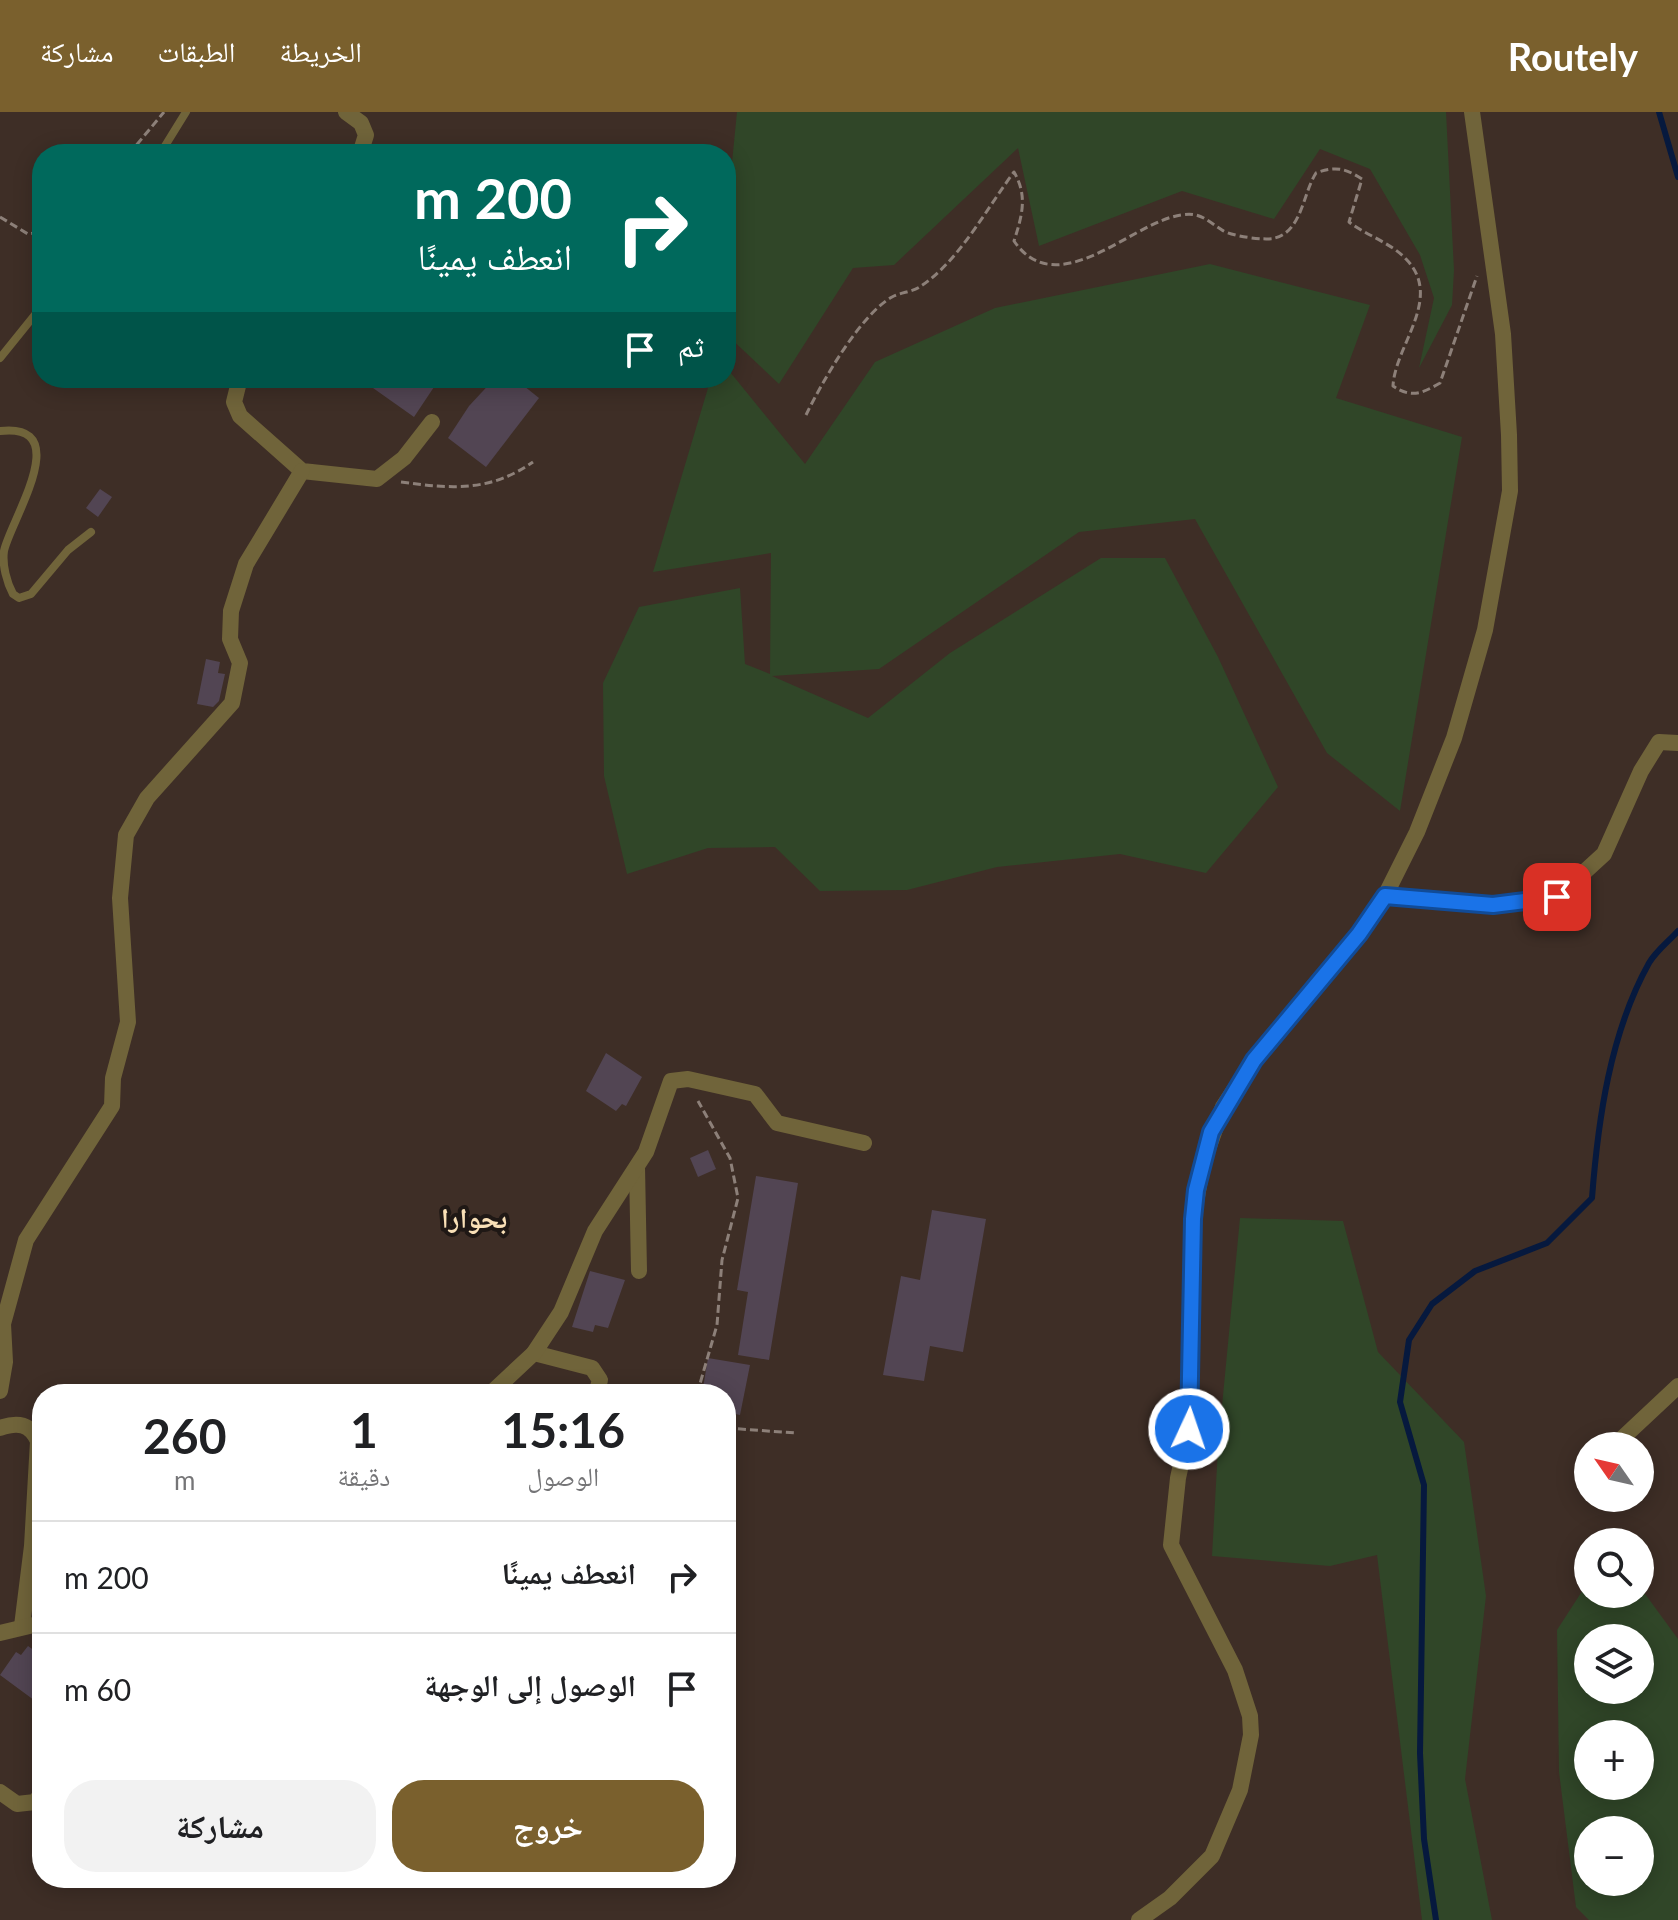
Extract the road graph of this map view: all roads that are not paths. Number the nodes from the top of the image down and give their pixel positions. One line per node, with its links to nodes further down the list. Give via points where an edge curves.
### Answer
1 (186, 112): 4 (lane)
2 (346, 112): 5 (street, via 361,123)
3 (1472, 112): 14 (street, via 1503,334 1510,491 1485,630 1454,738)
4 (166, 144)
5 (363, 144)
6 (32, 318): 7 (lane)
7 (0, 358)
8 (238, 388): 11 (street, via 234,402 240,416)
9 (432, 422): 11 (street, via 404,458 377,479)
10 (0, 431): 12 (lane, via 28,436 35,455 31,488 5,548 13,594 31,594 68,550)
11 (302, 471): 22 (street, via 246,564 231,611 230,639 240,663 232,703 147,798 126,835 120,898 128,1022 113,1078 112,1106 26,1240 3,1324)
12 (91, 532)
13 (1678, 743): 14 (street, via 1659,742 1604,854 1557,897 1493,905)
14 (1385, 896): 32 (street, via 1246,1072 1211,1132 1196,1190 1189,1429 1171,1545 1235,1670 1251,1735 1240,1790 1212,1856)
15 (864, 1143): 16 (street, via 777,1123 755,1094 688,1079 671,1081)
16 (637, 1167): 17 (street); 18 (street, via 595,1231 561,1312)
17 (639, 1271)
18 (534, 1353): 19 (street); 20 (street, via 592,1368)
19 (501, 1384)
20 (599, 1384)
21 (1678, 1386): 24 (street)
22 (0, 1391)
23 (0, 1428): 25 (street, via 15,1422)
24 (1629, 1432)
25 (32, 1434)
26 (32, 1546): 28 (street)
27 (32, 1624): 28 (street)
28 (22, 1626): 29 (street)
29 (0, 1633)
30 (0, 1792): 31 (street, via 17,1804)
31 (32, 1802)
32 (1139, 1920)

